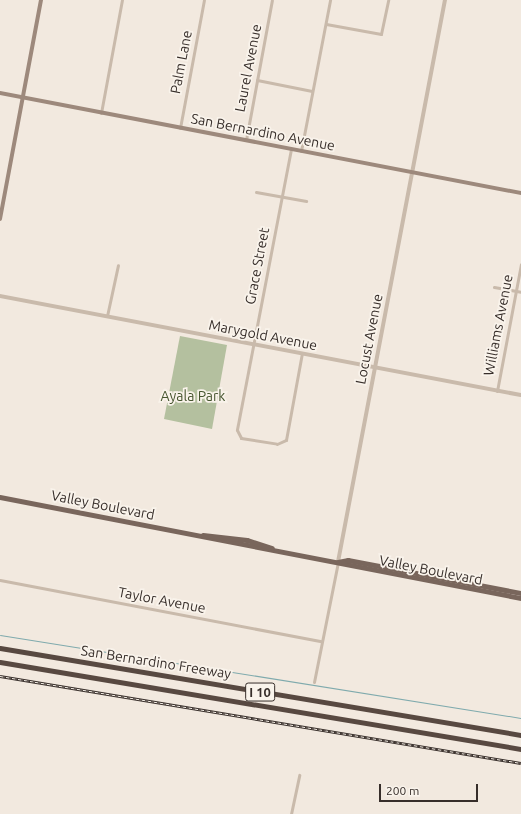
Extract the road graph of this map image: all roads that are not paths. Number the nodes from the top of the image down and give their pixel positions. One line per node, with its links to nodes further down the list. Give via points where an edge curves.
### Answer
1 (41, 0): 12 (main road)
2 (122, 0): 13 (street)
3 (204, 0): 14 (street, Palm Lane)
4 (272, 0): 9 (street, Laurel Avenue)
5 (330, 0): 8 (street)
6 (388, 0): 8 (street, via 381,34)
7 (445, 0): 18 (street, Locust Avenue)
8 (326, 24): 10 (street)
9 (257, 80): 10 (street); 15 (street, Laurel Avenue)
10 (312, 92): 17 (street)
11 (0, 93): 12 (main road, San Bernardino Avenue)
12 (24, 97): 13 (main road, San Bernardino Avenue); 23 (main road)
13 (101, 113): 14 (main road, San Bernardino Avenue)
14 (180, 128): 15 (main road, San Bernardino Avenue)
15 (246, 140): 16 (main road, San Bernardino Avenue)
16 (291, 149): 17 (main road, San Bernardino Avenue); 21 (street, Grace Street)
17 (301, 151): 18 (main road, San Bernardino Avenue)
18 (413, 173): 20 (main road, San Bernardino Avenue); 33 (street, Locust Avenue)
19 (256, 192): 21 (street)
20 (521, 193)
21 (282, 196): 22 (street); 31 (street, Grace Street)
22 (306, 201)
23 (0, 219)
24 (118, 264): 30 (street)
25 (521, 264): 27 (street, Williams Avenue)
26 (494, 287): 27 (street)
27 (516, 292): 28 (street); 34 (street, Williams Avenue)
28 (521, 292)
29 (0, 296): 30 (street, Marygold Avenue)
30 (107, 316): 31 (street, Marygold Avenue)
31 (253, 344): 32 (street, Marygold Avenue); 32 (street, Grace Street, via 238,434 241,438 283,443)
32 (302, 353): 33 (street, Marygold Avenue)
33 (375, 367): 34 (street, Marygold Avenue); 37 (street, Locust Avenue)
34 (497, 391): 35 (street, Marygold Avenue)
35 (521, 395)
36 (0, 497): 37 (main road, Valley Boulevard, via 203,535 247,540 272,549)
37 (338, 562): 39 (main road, Valley Boulevard, via 348,560); 40 (main road, Valley Boulevard); 41 (street, Locust Avenue)
38 (0, 580): 41 (street, Taylor Avenue)
39 (521, 593)
40 (521, 598)
41 (321, 641): 44 (street, Locust Avenue)
42 (0, 648): 45 (highway, San Bernardino Freeway / I 10)
43 (0, 662): 46 (highway, San Bernardino Freeway / I 10)
44 (314, 682)
45 (521, 735)
46 (521, 749)
47 (299, 775): 48 (street)
48 (291, 814)

